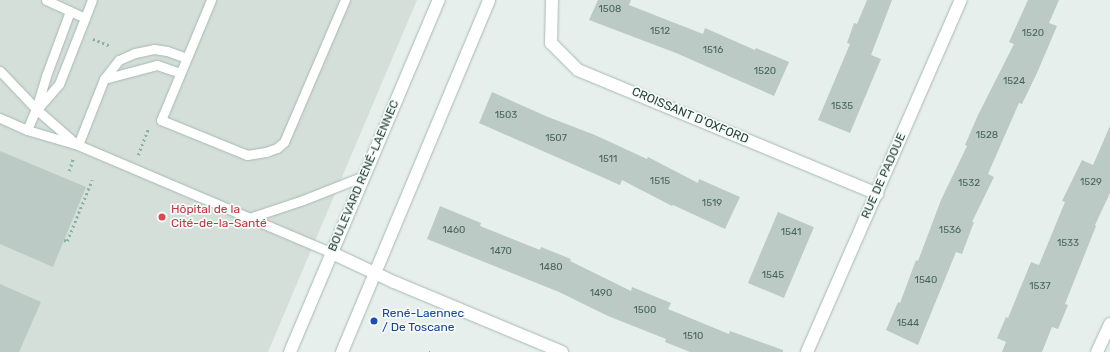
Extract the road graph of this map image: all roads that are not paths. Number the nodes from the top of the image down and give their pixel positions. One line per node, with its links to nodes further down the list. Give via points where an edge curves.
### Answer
1 (46, 0): 9 (lane)
2 (92, 0): 10 (lane)
3 (211, 0): 11 (lane)
4 (345, 0): 13 (lane, via 289,133 278,148 247,155 161,120)
5 (439, 0): 19 (street, BOULEVARD RENÉ-LAENNEC)
6 (489, 0): 23 (street)
7 (552, 0): 20 (street, CROISSANT D'OXFORD, via 551,43 578,70)
8 (961, 0): 20 (street, RUE DE PADOUE)
9 (70, 11): 10 (lane); 15 (lane)
10 (85, 18): 15 (lane, via 59,84)
11 (186, 58): 13 (lane); 14 (lane, via 167,51 146,51 119,60)
12 (0, 71): 15 (lane)
13 (180, 73): 14 (lane, via 158,65)
14 (104, 79): 18 (lane)
15 (36, 109): 17 (lane); 18 (lane)
16 (0, 118): 17 (lane)
17 (27, 130): 18 (lane)
18 (78, 145): 21 (lane)
19 (364, 176): 21 (lane); 22 (street, BOULEVARD RENÉ-LAENNEC)
20 (876, 194): 28 (street, RUE DE PADOUE)
21 (249, 218): 22 (lane)
22 (332, 254): 23 (street); 25 (street, BOULEVARD RENÉ-LAENNEC)
23 (375, 273): 26 (street); 27 (street)
24 (1110, 324): 29 (street)
25 (290, 352)
26 (342, 352)
27 (562, 352)
28 (807, 352)
29 (1097, 352)

